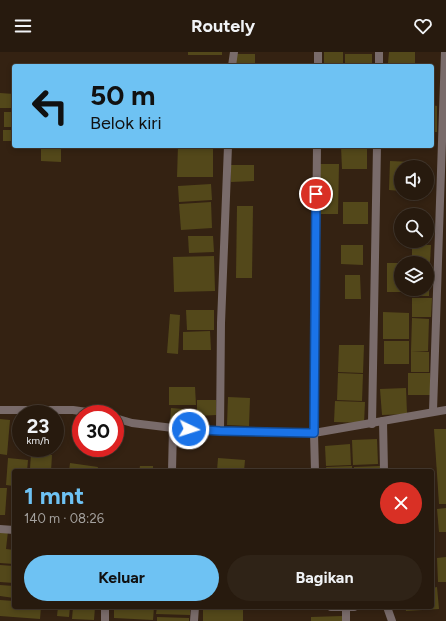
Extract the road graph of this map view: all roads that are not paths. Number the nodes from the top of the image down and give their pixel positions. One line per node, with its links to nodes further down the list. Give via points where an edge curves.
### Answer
1 (234, 52): 5 (street)
2 (318, 52): 6 (street)
3 (379, 52): 7 (street)
4 (445, 52): 14 (street)
5 (232, 64)
6 (318, 64)
7 (379, 64)
8 (228, 148): 19 (street, via 221,323)
9 (317, 148): 20 (street)
10 (377, 148): 17 (street)
11 (0, 410): 12 (street)
12 (72, 410)
13 (446, 410): 14 (street)
14 (433, 412): 16 (street)
15 (124, 421): 18 (street)
16 (383, 421): 17 (street); 23 (street)
17 (372, 424): 20 (street)
18 (173, 428): 19 (street); 21 (street)
19 (220, 431): 20 (street)
20 (314, 433): 22 (street)
21 (172, 469)
22 (315, 469)
23 (384, 469)
24 (0, 529): 25 (street)
25 (12, 530)
26 (105, 609): 30 (street)
27 (195, 609): 31 (street)
28 (349, 609): 32 (street)
29 (388, 609): 33 (street)
30 (105, 621)
31 (194, 621)
32 (346, 621)
33 (392, 621)

